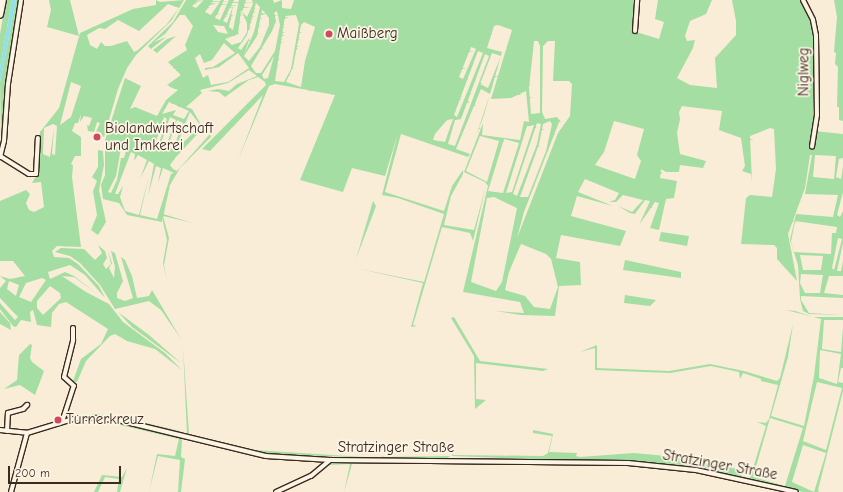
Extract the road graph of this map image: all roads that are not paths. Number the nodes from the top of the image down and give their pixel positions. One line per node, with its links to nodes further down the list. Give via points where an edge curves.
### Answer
1 (2, 0): 5 (main road)
2 (21, 0): 9 (street)
3 (637, 0): 6 (street)
4 (802, 0): 8 (street, Niglweg, via 813,20 816,35 817,115)
5 (0, 14)
6 (635, 31)
7 (38, 138): 9 (street, via 36,174 29,174)
8 (812, 147)
9 (0, 157)
10 (73, 328): 12 (street, via 73,340 64,376 74,386)
11 (27, 405): 14 (street, via 23,409 8,413)
12 (62, 422): 15 (street, Stratzinger Straße); 16 (street, Stratzinger Straße, via 85,417 122,421 253,453)
13 (0, 430): 14 (street, Stratzinger Straße)
14 (7, 432): 15 (street, Stratzinger Straße)
15 (27, 434): 17 (street)
16 (330, 460): 18 (street, via 311,476); 19 (street, Stratzinger Straße, via 628,463 696,470)
17 (11, 492)
18 (276, 492)
19 (796, 492)

